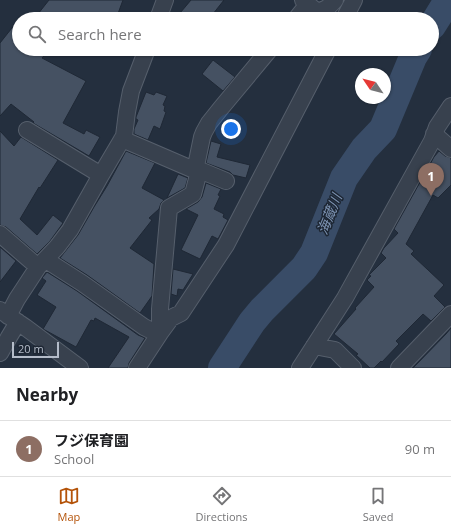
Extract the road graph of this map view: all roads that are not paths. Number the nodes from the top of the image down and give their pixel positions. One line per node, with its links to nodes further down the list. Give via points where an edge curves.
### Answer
1 (165, 0): 5 (street)
2 (335, 0): 4 (street, via 322,11 316,11)
3 (354, 0): 7 (street)
4 (306, 2): 6 (street)
5 (161, 12)
6 (300, 12)
7 (348, 12)
8 (144, 56): 14 (street, via 131,91)
9 (264, 56): 16 (street, via 209,123 202,137)
10 (324, 56): 23 (street, via 226,245 180,313 171,318)
11 (451, 106): 13 (street)
12 (27, 130): 17 (street)
13 (434, 134): 15 (street); 24 (street, via 345,298)
14 (122, 139): 16 (street); 17 (street)
15 (451, 149)
16 (197, 171): 18 (street); 23 (street, via 193,194 169,208)
17 (101, 176): 20 (street, via 70,230)
18 (226, 181)
19 (0, 234): 20 (street)
20 (42, 264): 22 (street, via 17,299); 23 (street, via 82,283 144,327)
21 (451, 314): 30 (street)
22 (9, 316): 25 (street, via 9,337); 26 (street)
23 (160, 333): 27 (street)
24 (314, 346): 28 (street); 29 (street, via 334,350)
25 (0, 354)
26 (80, 368)
27 (137, 368)
28 (300, 368)
29 (353, 368)
30 (399, 368)

